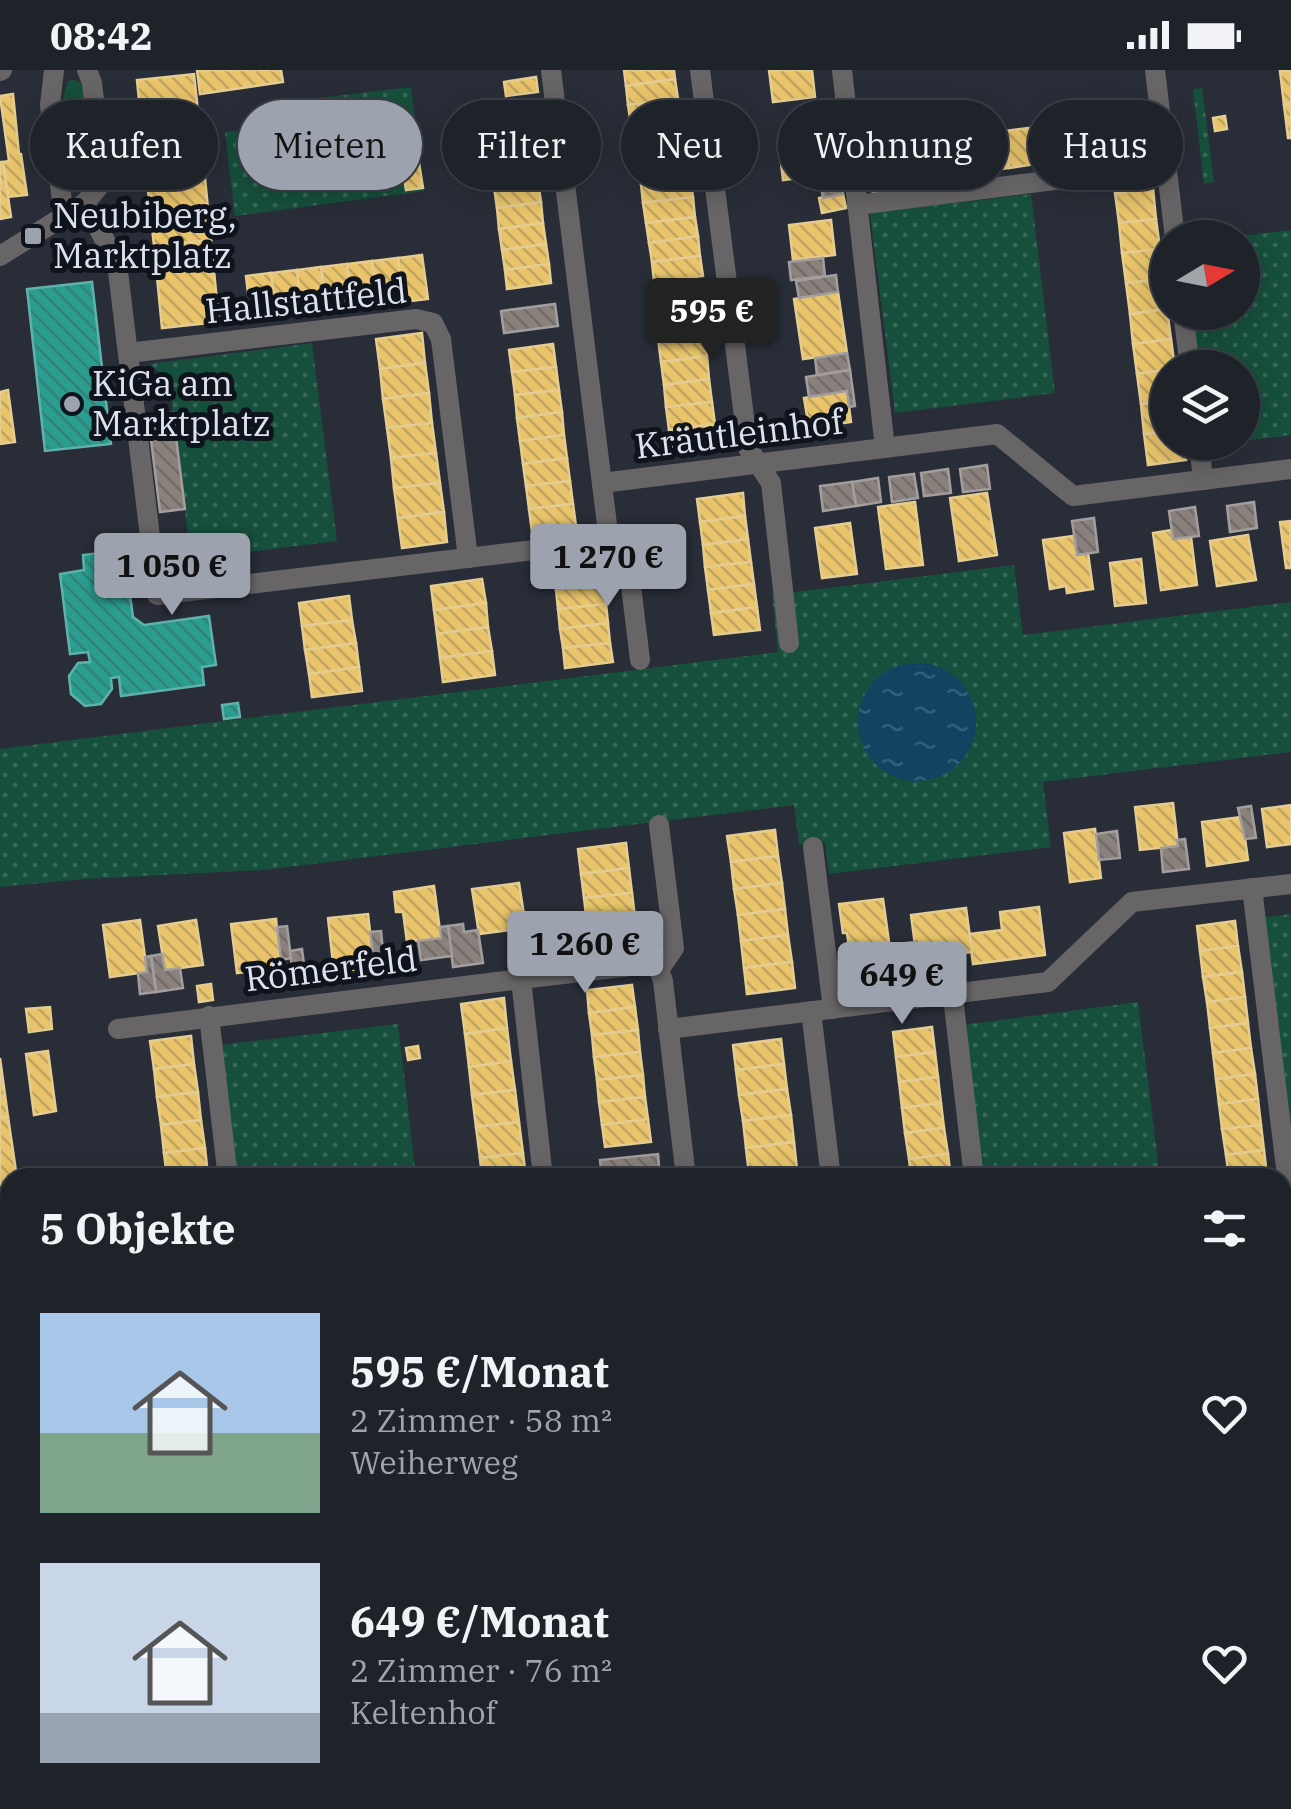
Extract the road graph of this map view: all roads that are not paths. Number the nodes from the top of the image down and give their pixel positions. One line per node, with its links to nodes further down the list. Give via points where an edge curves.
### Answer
1 (54, 70): 12 (street, via 50,105)
2 (87, 70): 10 (street, via 101,160 100,185)
3 (551, 70): 21 (street)
4 (700, 70): 18 (street, via 748,448)
5 (842, 70): 11 (street, Kräutleinhof)
6 (1155, 70): 7 (street)
7 (1158, 100)
8 (1028, 183): 11 (street)
9 (1169, 190): 13 (street)
10 (85, 204): 12 (street); 15 (street, via 117,262)
11 (857, 205): 16 (street, Kräutleinhof)
12 (64, 217): 14 (street)
13 (1173, 220)
14 (0, 256)
15 (128, 353): 23 (street, Hallstattfeld, via 416,319 432,323 441,339); 23 (street, via 157,595)
16 (884, 448): 18 (street, Kräutleinhof); 20 (street, Kräutleinhof, via 996,434 1073,496)
17 (1200, 460): 20 (street)
18 (761, 464): 21 (street, Kräutleinhof); 24 (street, via 771,483)
19 (1291, 469): 20 (street)
20 (1203, 480)
21 (602, 484): 22 (street)
22 (609, 541): 23 (street); 25 (street, via 626,553)
23 (468, 558)
24 (789, 643)
25 (640, 660)
26 (660, 825): 30 (street, via 674,948)
27 (813, 847): 33 (street)
28 (1291, 884): 29 (street)
29 (1252, 888): 32 (street, via 1132,902 1048,982); 43 (street)
30 (659, 970): 31 (street, Römerfeld, via 648,964); 37 (street)
31 (521, 979): 35 (street, Römerfeld); 39 (street)
32 (953, 996): 33 (street); 42 (street)
33 (833, 1009): 34 (street)
34 (811, 1012): 37 (street); 41 (street)
35 (209, 1016): 36 (street, Römerfeld); 38 (street, Römerfeld)
36 (118, 1029)
37 (668, 1029): 40 (street)
38 (227, 1168)
39 (543, 1168)
40 (685, 1168)
41 (831, 1168)
42 (973, 1168)
43 (1286, 1168)

